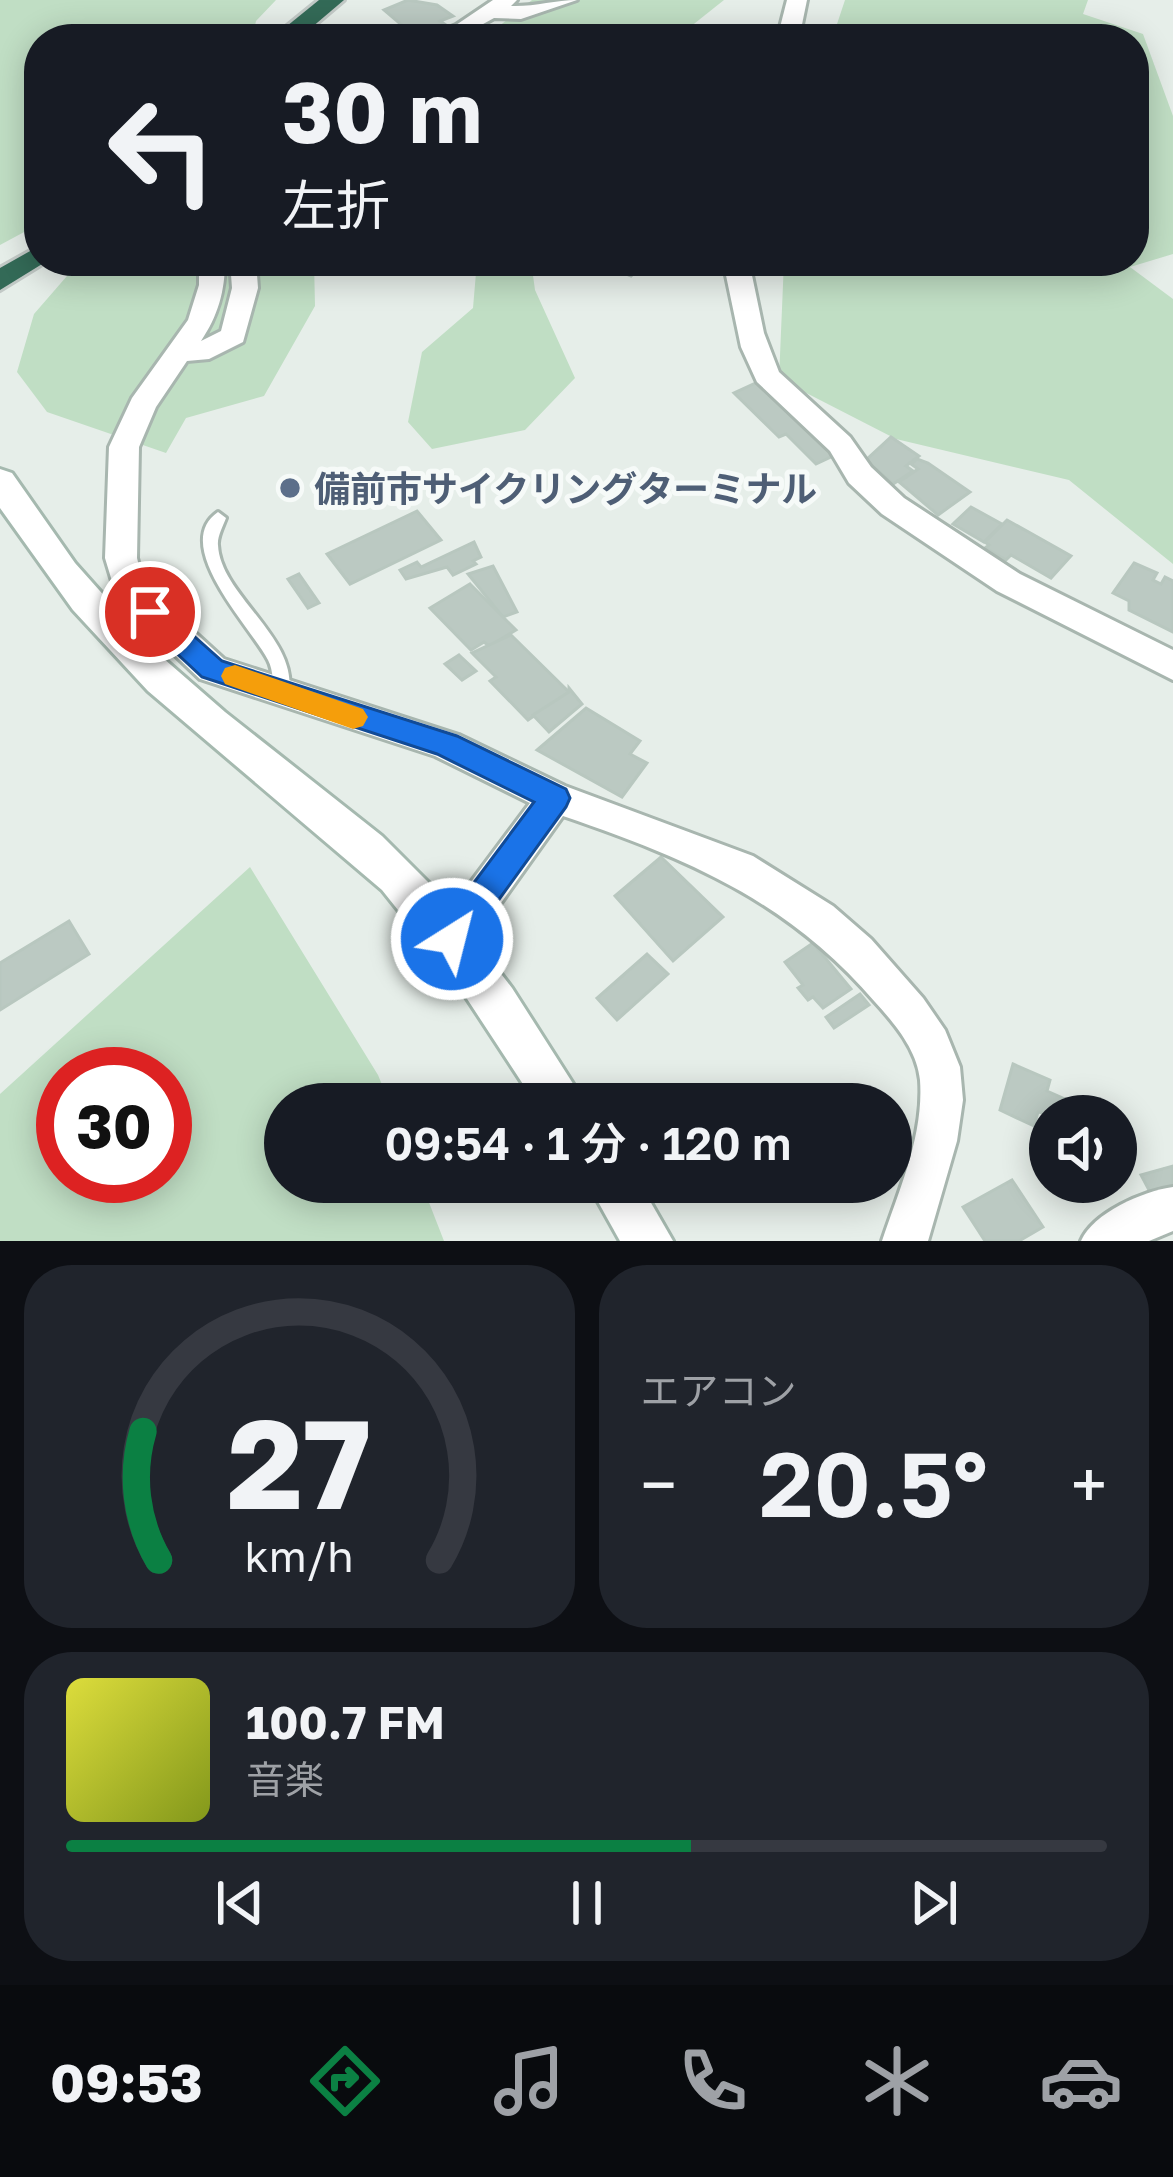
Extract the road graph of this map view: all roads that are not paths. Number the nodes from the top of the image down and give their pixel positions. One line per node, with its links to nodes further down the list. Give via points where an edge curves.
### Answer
1 (332, 0): 4 (highway)
2 (569, 0): 3 (street, via 521,13); 6 (street)
3 (499, 6): 5 (street)
4 (302, 24)
5 (473, 24)
6 (541, 24)
7 (212, 276): 10 (street, via 201,321)
8 (244, 276): 10 (street, via 233,336 199,353)
9 (741, 276): 13 (street, via 748,336 769,379 842,446 857,472 987,569)
10 (179, 351): 14 (street, via 124,447 121,558 129,592 212,669)
11 (0, 481): 16 (street, via 78,595 129,650 369,850)
12 (218, 518): 14 (lane, via 209,543 217,571 280,664)
13 (1173, 666)
14 (283, 692): 15 (street, via 446,745)
15 (555, 798): 16 (street); 21 (street, via 761,876 866,958 902,1002 930,1042 941,1079 936,1137)
16 (452, 939): 17 (street)
17 (549, 1083)
18 (624, 1203): 20 (street)
19 (1173, 1209): 22 (street)
20 (648, 1241)
21 (904, 1241)
22 (1104, 1241)

